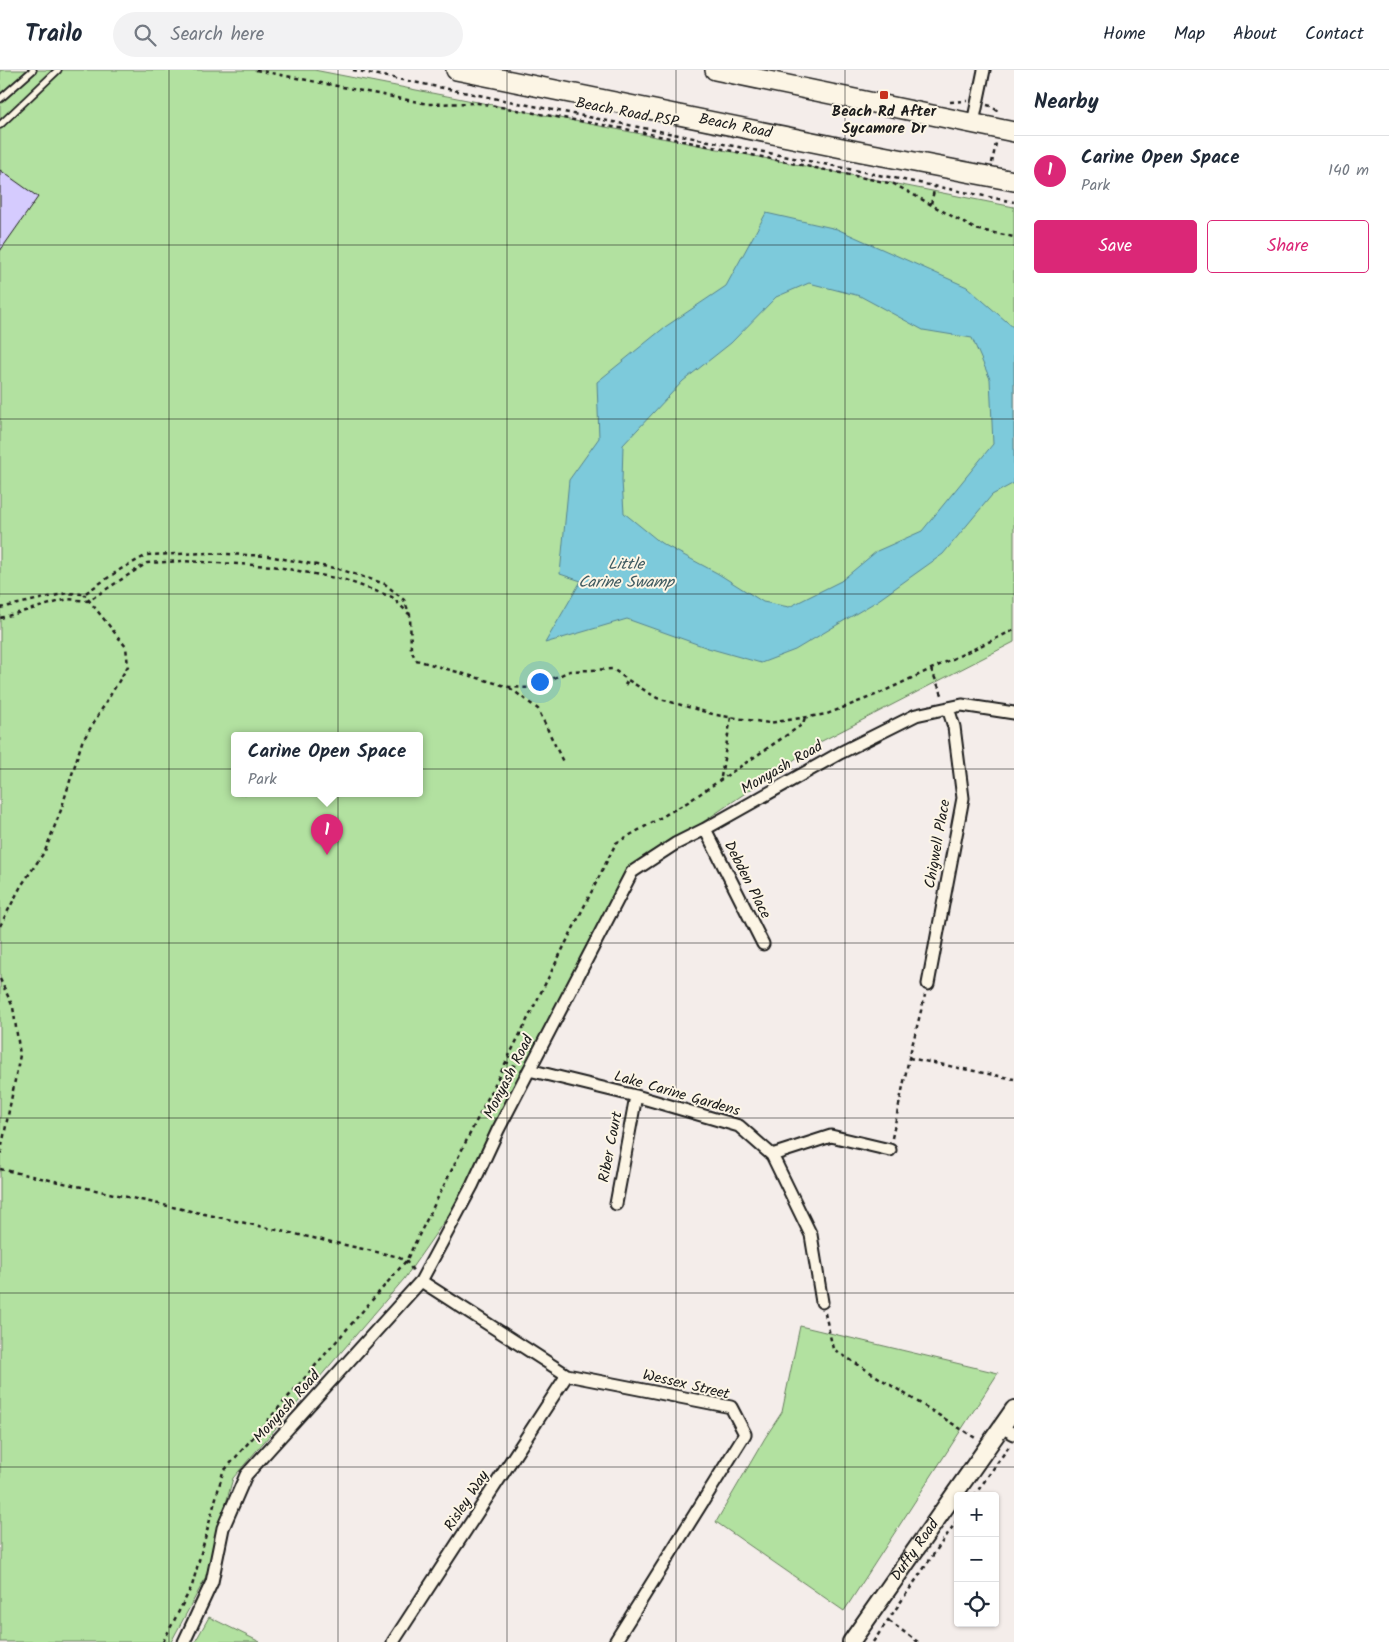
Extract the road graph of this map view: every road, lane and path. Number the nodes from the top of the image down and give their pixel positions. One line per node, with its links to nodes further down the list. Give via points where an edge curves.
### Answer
1 (33, 70): 8 (lane)
2 (58, 70): 10 (lane)
3 (256, 70): 17 (path, via 428,104 478,103 625,129 894,184)
4 (353, 70): 14 (path, Beach Road PSP)
5 (456, 70): 12 (main road, Beach Road)
6 (715, 70): 9 (main road)
7 (984, 70): 9 (street)
8 (0, 99)
9 (973, 122): 11 (main road)
10 (0, 125)
11 (1007, 131): 12 (path)
12 (989, 176): 13 (main road, Beach Road); 15 (path)
13 (1014, 181)
14 (935, 186): 15 (path, Beach Road PSP); 17 (path)
15 (984, 196): 16 (path, Beach Road PSP)
16 (1014, 202)
17 (931, 204): 18 (path, via 975,229)
18 (1014, 237)
19 (84, 594): 20 (path); 21 (path, via 67,593); 22 (path, via 147,555 268,556 339,569 385,584 404,600)
20 (88, 601): 22 (path, via 148,563 183,561 273,566 346,580 392,598); 23 (path, via 68,599); 36 (path, via 126,647 128,666 82,742 61,810 44,851)
21 (0, 608)
22 (410, 615): 28 (path, via 411,650 416,660)
23 (0, 618)
24 (1014, 630): 25 (path)
25 (931, 669): 29 (path); 32 (path, via 836,711)
26 (628, 680): 27 (path); 28 (path, via 613,669 570,671 531,688); 31 (path, via 657,698)
27 (625, 685)
28 (509, 687): 33 (path, via 538,709)
29 (948, 708): 30 (street, Monyash Road, via 962,705); 35 (street, Monyash Road, via 916,715 840,752); 39 (street, Chigwell Place, via 954,727 963,798)
30 (1014, 713)
31 (731, 717): 32 (path, via 770,723); 34 (path)
32 (804, 718): 34 (path, via 803,724)
33 (563, 762)
34 (721, 778): 49 (path, via 688,802 616,843)
35 (705, 829): 37 (street, Debden Place); 41 (street, Monyash Road, via 632,872)
36 (0, 926)
37 (763, 944)
38 (0, 979): 46 (path, via 13,1007 20,1055)
39 (928, 984): 40 (path)
40 (909, 1058): 42 (path); 44 (path)
41 (529, 1070): 43 (street, Lake Carine Gardens); 50 (street, Monyash Road)
42 (1014, 1079)
43 (636, 1096): 45 (street, Lake Carine Gardens, via 739,1126); 48 (street, Riber Court)
44 (890, 1150): 45 (street, via 831,1136)
45 (772, 1155): 51 (street, Lake Carine Gardens, via 811,1235)
46 (0, 1156)
47 (0, 1169): 49 (path)
48 (616, 1204)
49 (406, 1261): 50 (path); 60 (path, via 224,1472 192,1586)
50 (421, 1281): 52 (street, Wessex Street); 61 (street, Monyash Road, via 246,1475 223,1528 212,1582)
51 (822, 1302): 55 (path, via 833,1349)
52 (567, 1376): 62 (street, Risley Way); 63 (street, Wessex Street, via 731,1408 745,1434)
53 (1014, 1409): 54 (main road, Duffy Road)
54 (1008, 1430): 64 (main road, Duffy Road)
55 (975, 1438)
56 (1014, 1440): 57 (path)
57 (977, 1492)
58 (954, 1525): 59 (path)
59 (889, 1621): 65 (path); 66 (path)
60 (163, 1642)
61 (184, 1642)
62 (393, 1642)
63 (615, 1642)
64 (851, 1642)
65 (874, 1642)
66 (918, 1642)

